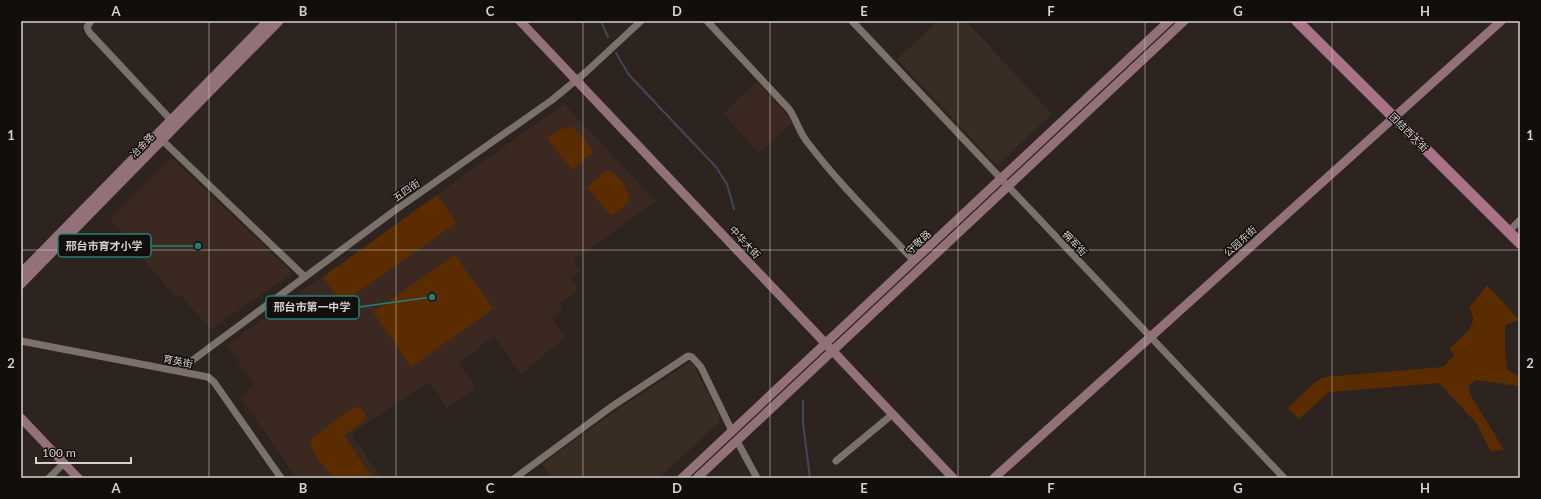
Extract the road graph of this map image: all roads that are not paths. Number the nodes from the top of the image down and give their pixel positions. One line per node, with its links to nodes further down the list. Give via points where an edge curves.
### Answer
1 (91, 21): 16 (street, via 87,27 89,32)
2 (268, 21): 16 (street, 冶金路)
3 (279, 21): 17 (street, 冶金路)
4 (512, 21): 14 (street, 中华大街)
5 (520, 21): 14 (street, 中华大街)
6 (641, 21): 14 (street, 五四街)
7 (707, 21): 22 (street, via 789,109 796,118 802,135 838,179)
8 (852, 21): 18 (street, 拥军街)
9 (1169, 21): 18 (street, 守敬路)
10 (1184, 21): 19 (street, 守敬路)
11 (1297, 21): 15 (main road, 团结西大街)
12 (1307, 21): 15 (main road, 团结西大街)
13 (1501, 21): 15 (street, 公园东街)
14 (574, 82): 24 (street, 五四街); 28 (street, 中华大街)
15 (1397, 116): 20 (main road, 团结西大街); 21 (main road, 团结西大街); 26 (street, 公园东街)
16 (171, 120): 23 (street, 冶金路)
17 (162, 140): 24 (street); 25 (street, 冶金路)
18 (1001, 179): 19 (street, 拥军街); 22 (street, 守敬路)
19 (1008, 186): 26 (street, 拥军街); 29 (street, 守敬路)
20 (1518, 227)
21 (1520, 243)
22 (914, 261): 28 (street, 守敬路)
23 (21, 273)
24 (305, 277): 30 (street, 五四街)
25 (21, 284)
26 (1150, 337): 48 (street, 公园东街); 49 (street, 拥军街)
27 (21, 341): 30 (street, 育英街)
28 (823, 346): 29 (street, 中华大街); 34 (street, 守敬路)
29 (830, 353): 32 (street, 中华大街); 35 (street, 守敬路); 47 (street, 中华大街)
30 (178, 371): 41 (street, 育英街, via 208,377 214,382)
31 (21, 418): 40 (street)
32 (888, 418): 36 (street); 46 (street, 中华大街)
33 (21, 426): 37 (street)
34 (732, 431): 42 (street, via 701,367 688,356 611,407); 43 (street, 守敬路)
35 (737, 440): 44 (street, 守敬路); 45 (street)
36 (836, 461)
37 (60, 467): 38 (street); 39 (street)
38 (49, 478)
39 (70, 478)
40 (78, 478)
41 (281, 478)
42 (515, 478)
43 (682, 478)
44 (697, 478)
45 (757, 478)
46 (945, 478)
47 (953, 478)
48 (994, 478)
49 (1284, 478)

